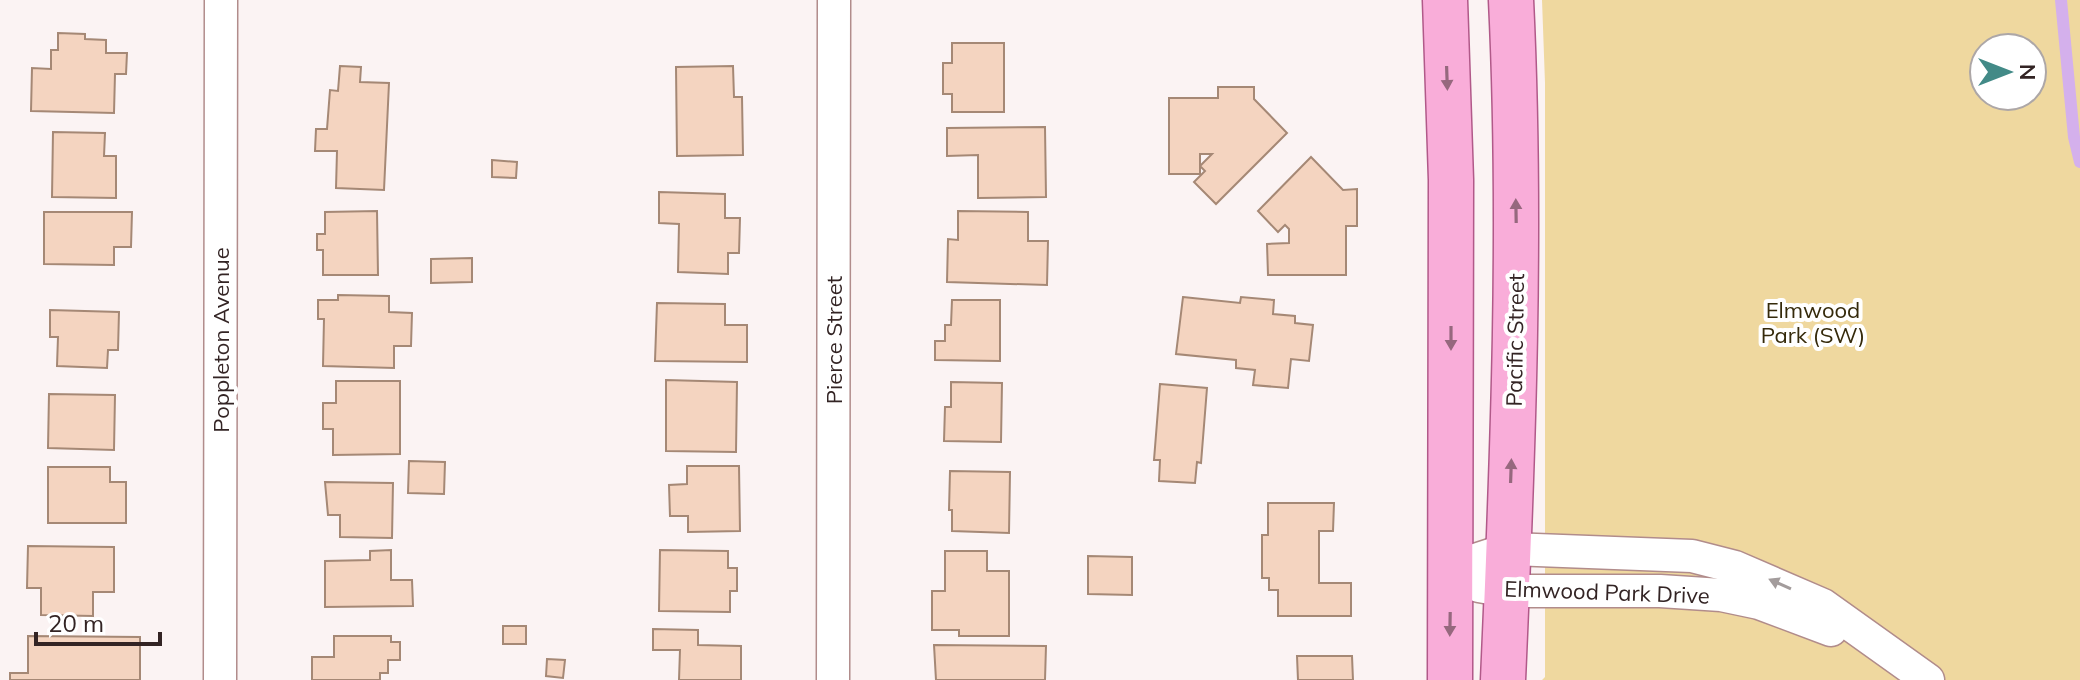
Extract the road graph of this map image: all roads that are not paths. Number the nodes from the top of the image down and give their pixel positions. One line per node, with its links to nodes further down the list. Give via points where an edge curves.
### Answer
1 (221, 0): 7 (street, Poppleton Avenue)
2 (834, 0): 8 (street, Pierce Street)
3 (1445, 0): 5 (main road, one-way to 5, via 1451,180)
4 (1511, 0): 6 (main road, Pacific Street, one-way to 4, via 1517,294)
5 (1451, 568): 6 (street, Elmwood Park Drive, via 1479,586); 9 (main road, one-way to 9)
6 (1508, 570): 10 (main road, Pacific Street); 11 (street, Elmwood Park Drive, via 1759,603 1893,655)
7 (220, 680)
8 (833, 680)
9 (1450, 680)
10 (1503, 680)
11 (1928, 680)

